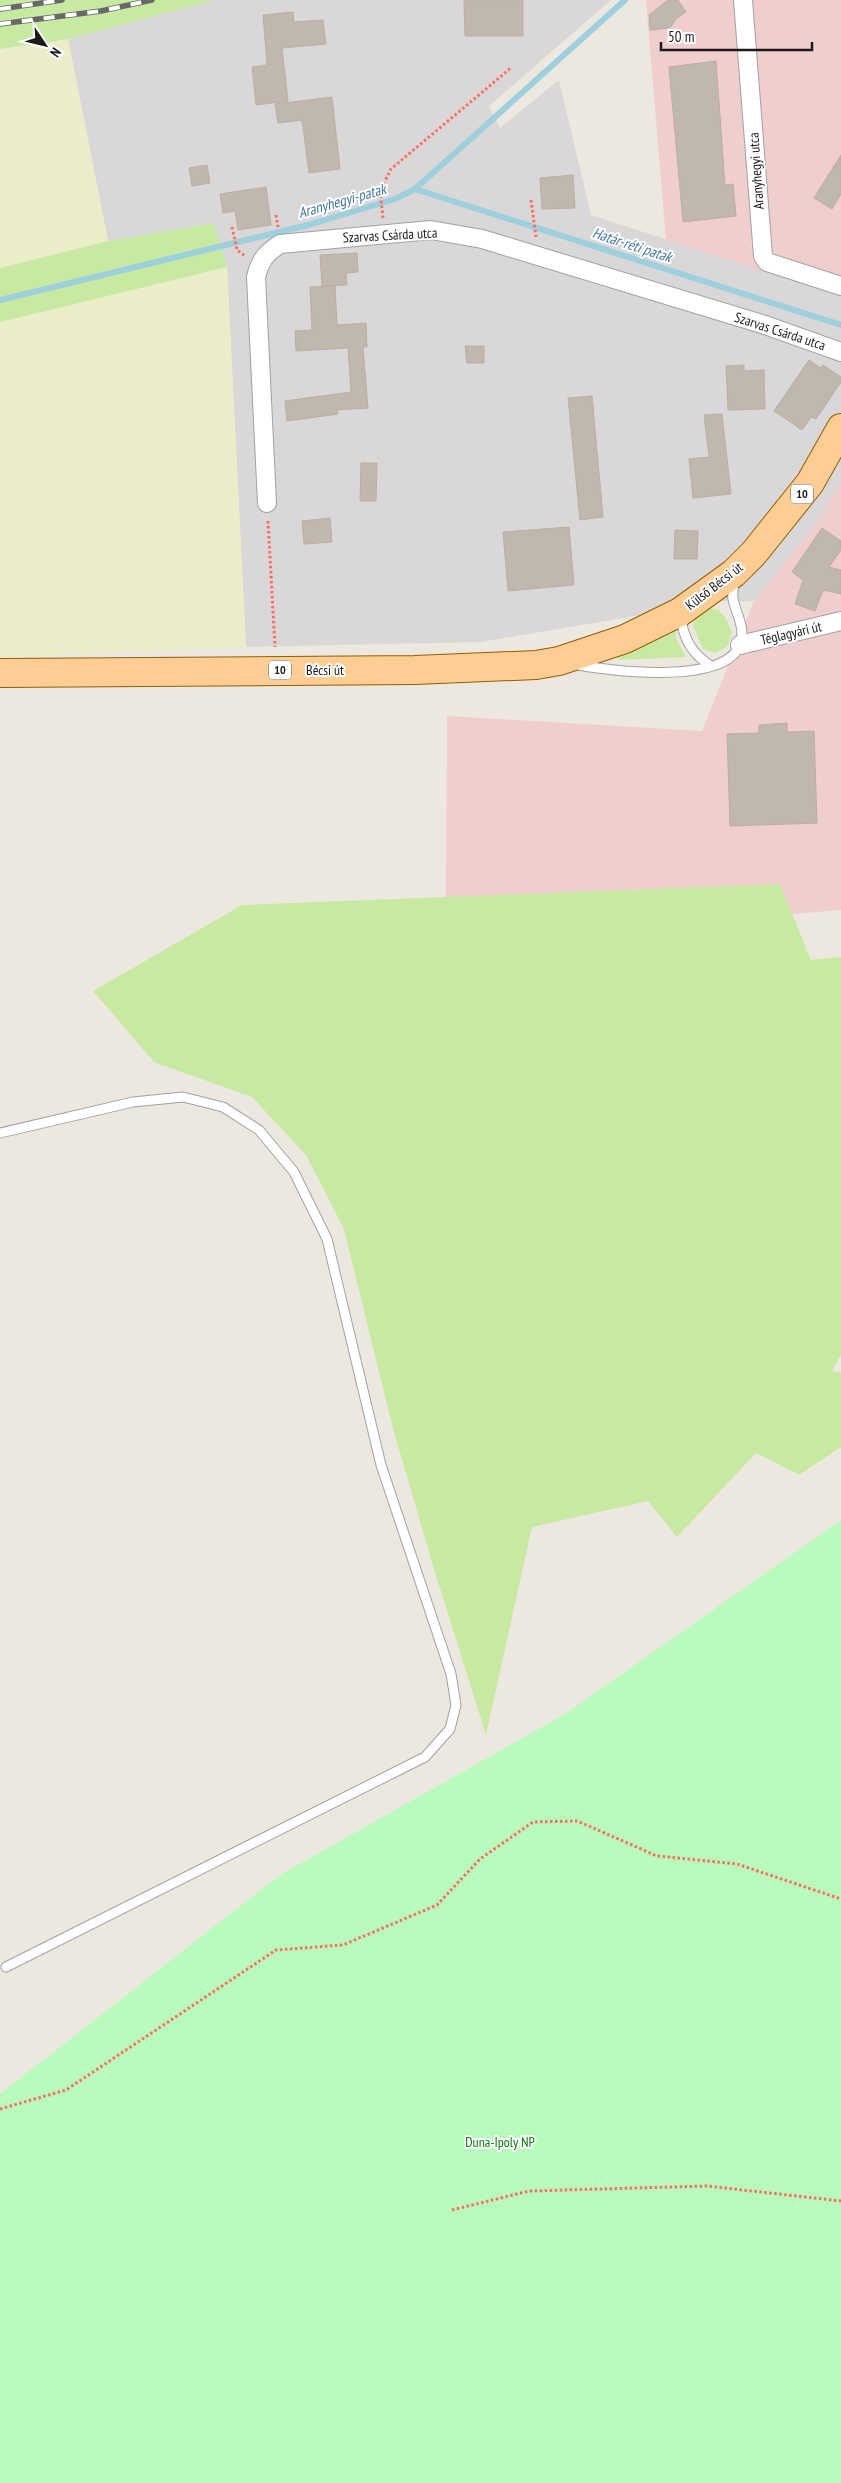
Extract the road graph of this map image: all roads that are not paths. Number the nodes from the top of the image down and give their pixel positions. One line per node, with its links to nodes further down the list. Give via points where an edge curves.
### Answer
1 (743, 0): 2 (street, Aranyhegyi utca, via 763,256 767,262)
2 (841, 286)
3 (841, 352): 5 (street, Szarvas Csárda utca, via 766,325 482,239 431,230 280,244 267,252 259,263 256,276)
4 (841, 428): 6 (main road, Külső Bécsi út / 10, via 810,483)
5 (267, 503)
6 (727, 587): 7 (main road, Külső Bécsi út / 10); 9 (lane, via 742,631)
7 (680, 612): 10 (main road, Külső Bécsi út / 10, via 625,639); 11 (lane, via 681,626 688,643 698,658)
8 (841, 621): 9 (street, Téglagyári út)
9 (740, 645): 11 (lane, via 733,656)
10 (559, 661): 11 (lane, via 601,670 642,673 684,672); 12 (main road, Bécsi út / 10, via 536,665 415,670)
11 (711, 666)
12 (0, 673)
13 (0, 1133): 14 (lane, via 133,1102 183,1098 223,1107 259,1130 294,1172 327,1239 381,1464 451,1674 456,1705 450,1730 425,1757)
14 (6, 1967)

